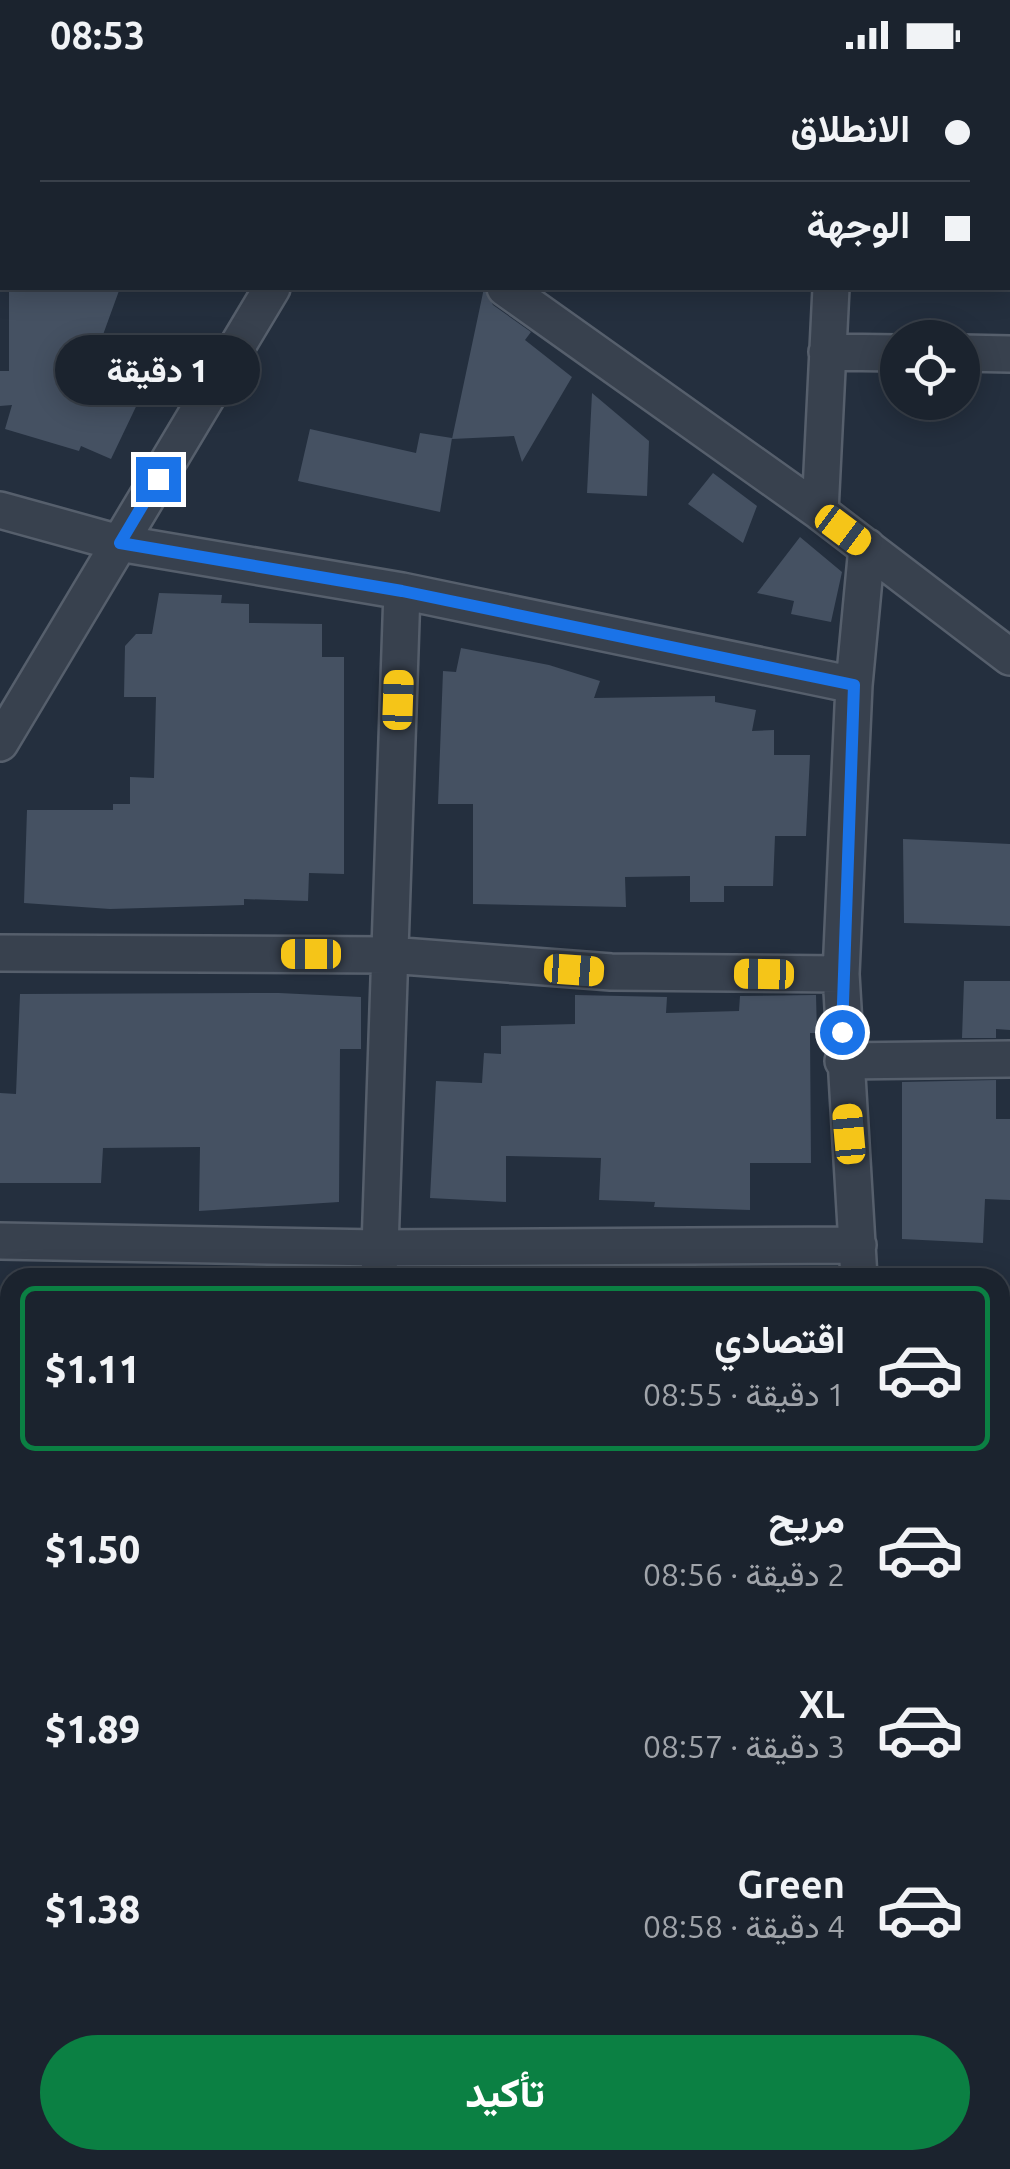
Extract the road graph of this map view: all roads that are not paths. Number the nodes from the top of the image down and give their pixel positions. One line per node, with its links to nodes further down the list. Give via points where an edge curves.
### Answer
1 (271, 290): 10 (street)
2 (508, 290): 9 (street)
3 (831, 290): 4 (street)
4 (827, 352): 5 (street); 9 (street)
5 (880, 353)
6 (980, 353): 7 (street)
7 (1010, 354)
8 (0, 510): 10 (street)
9 (820, 512): 11 (street)
10 (120, 543): 12 (street); 15 (street)
11 (867, 548): 13 (street); 14 (street)
12 (402, 591): 14 (street); 17 (street)
13 (1010, 657)
14 (854, 685): 18 (street)
15 (0, 743)
16 (0, 953): 17 (street)
17 (389, 955): 18 (street, via 611,972); 23 (street)
18 (841, 974): 20 (street)
19 (1010, 1058): 20 (street)
20 (843, 1060): 22 (street)
21 (0, 1241): 23 (street)
22 (858, 1261): 23 (street)
23 (378, 1263)

